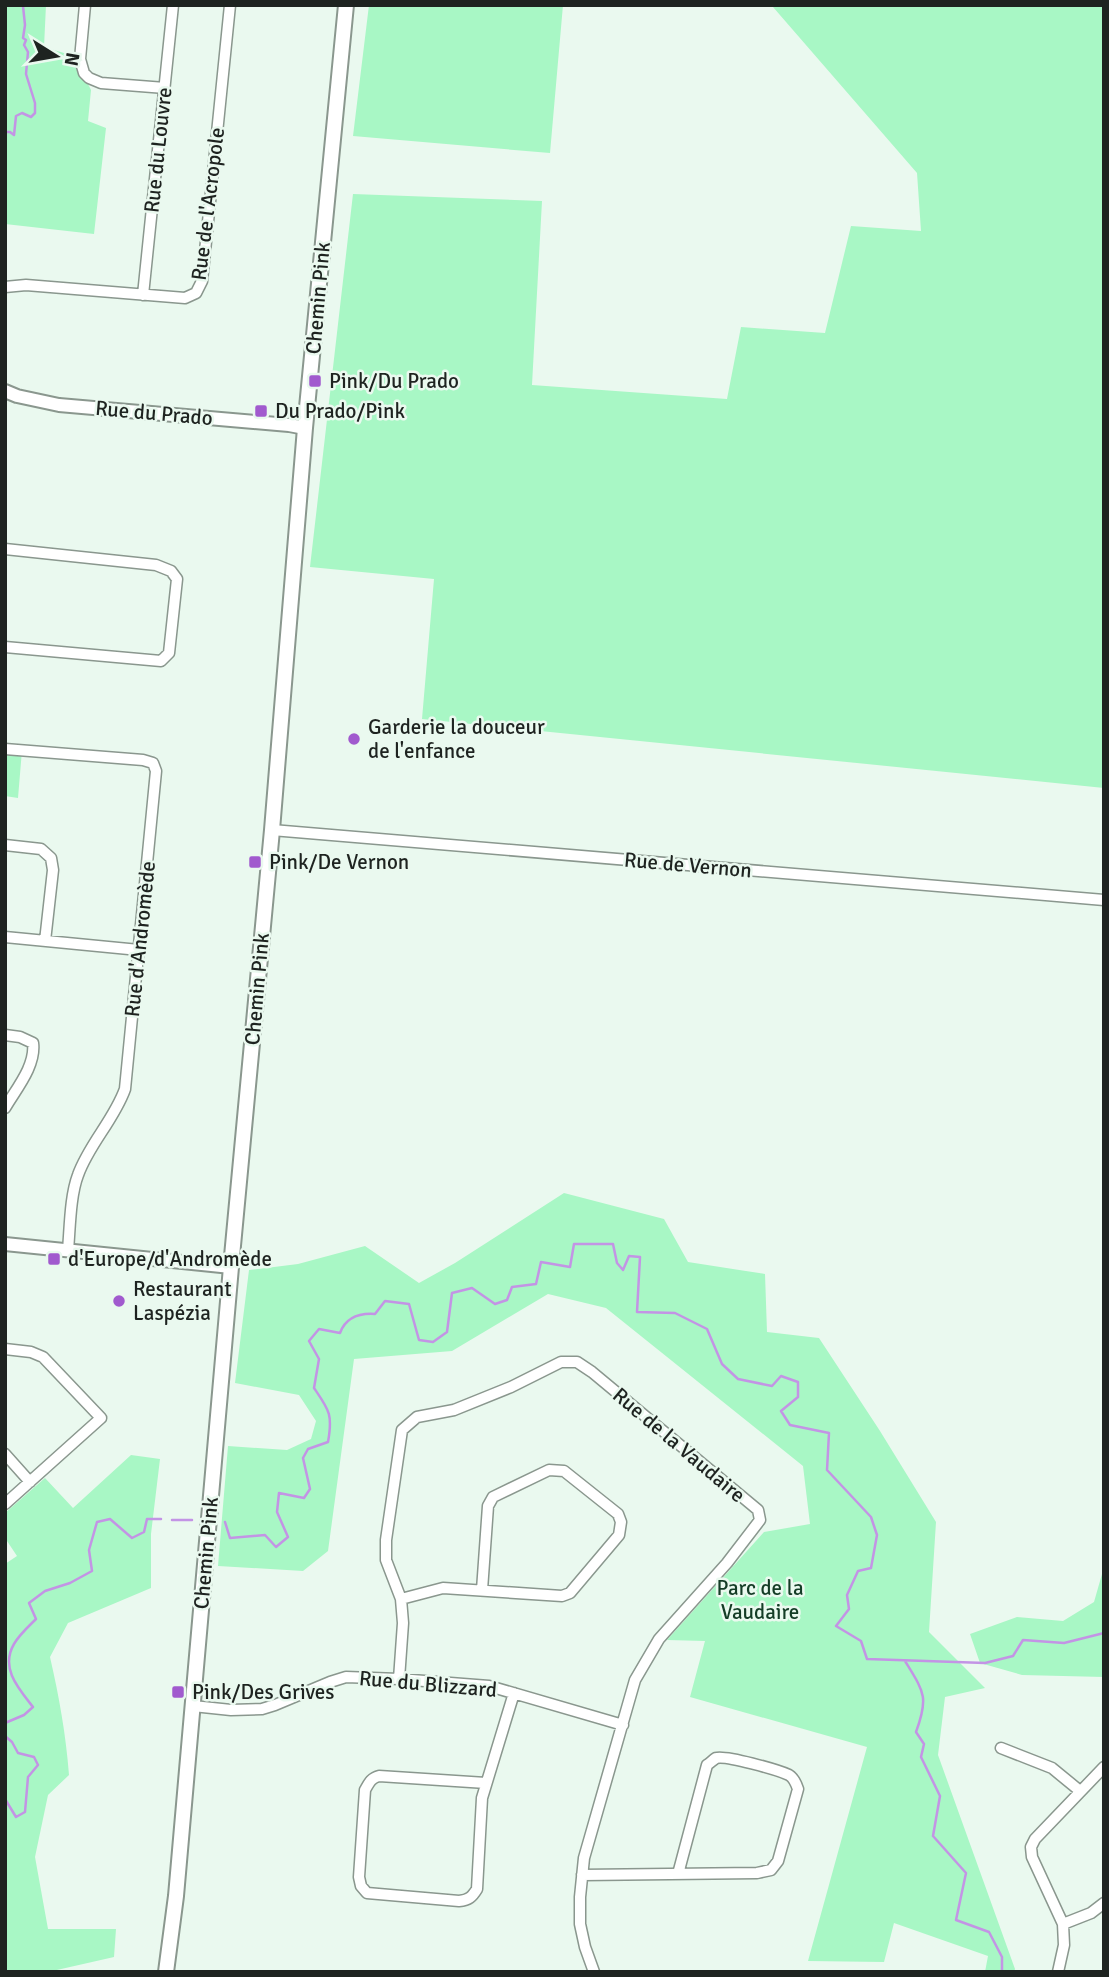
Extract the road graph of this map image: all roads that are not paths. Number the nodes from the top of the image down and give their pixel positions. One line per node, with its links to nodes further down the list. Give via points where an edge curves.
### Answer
1 (85, 5): 5 (street, via 80,60 84,73 101,83)
2 (173, 5): 5 (street, Rue du Louvre)
3 (230, 5): 7 (street, Rue de l'Acropole, via 200,289 185,298)
4 (346, 5): 9 (main road, Chemin Pink)
5 (165, 88): 7 (street, Rue du Louvre)
6 (5, 287): 7 (street, Rue de l'Acropole)
7 (143, 295)
8 (5, 391): 9 (street, Rue du Prado, via 59,405)
9 (305, 428): 13 (main road, Chemin Pink)
10 (5, 549): 11 (street, via 156,565 177,579 169,653 160,661)
11 (5, 647)
12 (5, 749): 18 (street, Rue d'Andromède, via 153,763 156,771)
13 (272, 830): 15 (street, Rue de Vernon); 23 (main road, Chemin Pink)
14 (5, 845): 17 (street, via 41,849 51,858)
15 (1104, 900)
16 (5, 937): 17 (street)
17 (45, 941): 18 (street)
18 (139, 950): 22 (street, Rue d'Andromède, via 125,1089 78,1174)
19 (5, 1035): 20 (street, via 26,1039 33,1043 34,1051)
20 (5, 1108)
21 (5, 1244): 22 (street)
22 (68, 1250): 23 (street)
23 (231, 1267): 32 (main road, Chemin Pink)
24 (5, 1349): 26 (street, via 43,1357 101,1418)
25 (5, 1454): 26 (street)
26 (30, 1482): 27 (street)
27 (5, 1504)
28 (482, 1590): 28 (street, via 570,1593 619,1535 618,1514 565,1471 550,1471 493,1497 488,1506); 29 (street, via 443,1588)
29 (401, 1599): 30 (street, Rue de la Vaudaire); 33 (street, Rue de la Vaudaire, via 386,1560 386,1540 402,1430 417,1417 454,1410 561,1362 577,1362 758,1510 760,1520 659,1639 635,1680)
30 (399, 1679): 31 (street, Rue du Blizzard, via 489,1686); 32 (street, Rue du Blizzard, via 346,1677 262,1709)
31 (514, 1693): 33 (street, Rue du Blizzard); 36 (street)
32 (193, 1706): 42 (main road, Chemin Pink)
33 (623, 1725): 39 (street, Rue de la Vaudaire)
34 (1001, 1748): 37 (street, via 1052,1768)
35 (1104, 1767): 37 (street)
36 (486, 1783): 36 (street, via 473,1896 459,1900 367,1893 359,1877 369,1782 379,1776)
37 (1080, 1791): 41 (street, via 1031,1847)
38 (678, 1874): 38 (street, via 707,1765 714,1759 747,1763 796,1782 798,1789 778,1861 771,1870); 39 (street)
39 (582, 1875): 43 (street, Rue de la Vaudaire, via 580,1924)
40 (1104, 1903): 41 (street)
41 (1063, 1924): 44 (street, via 1065,1945)
42 (166, 1972)
43 (594, 1972)
44 (1058, 1972)

